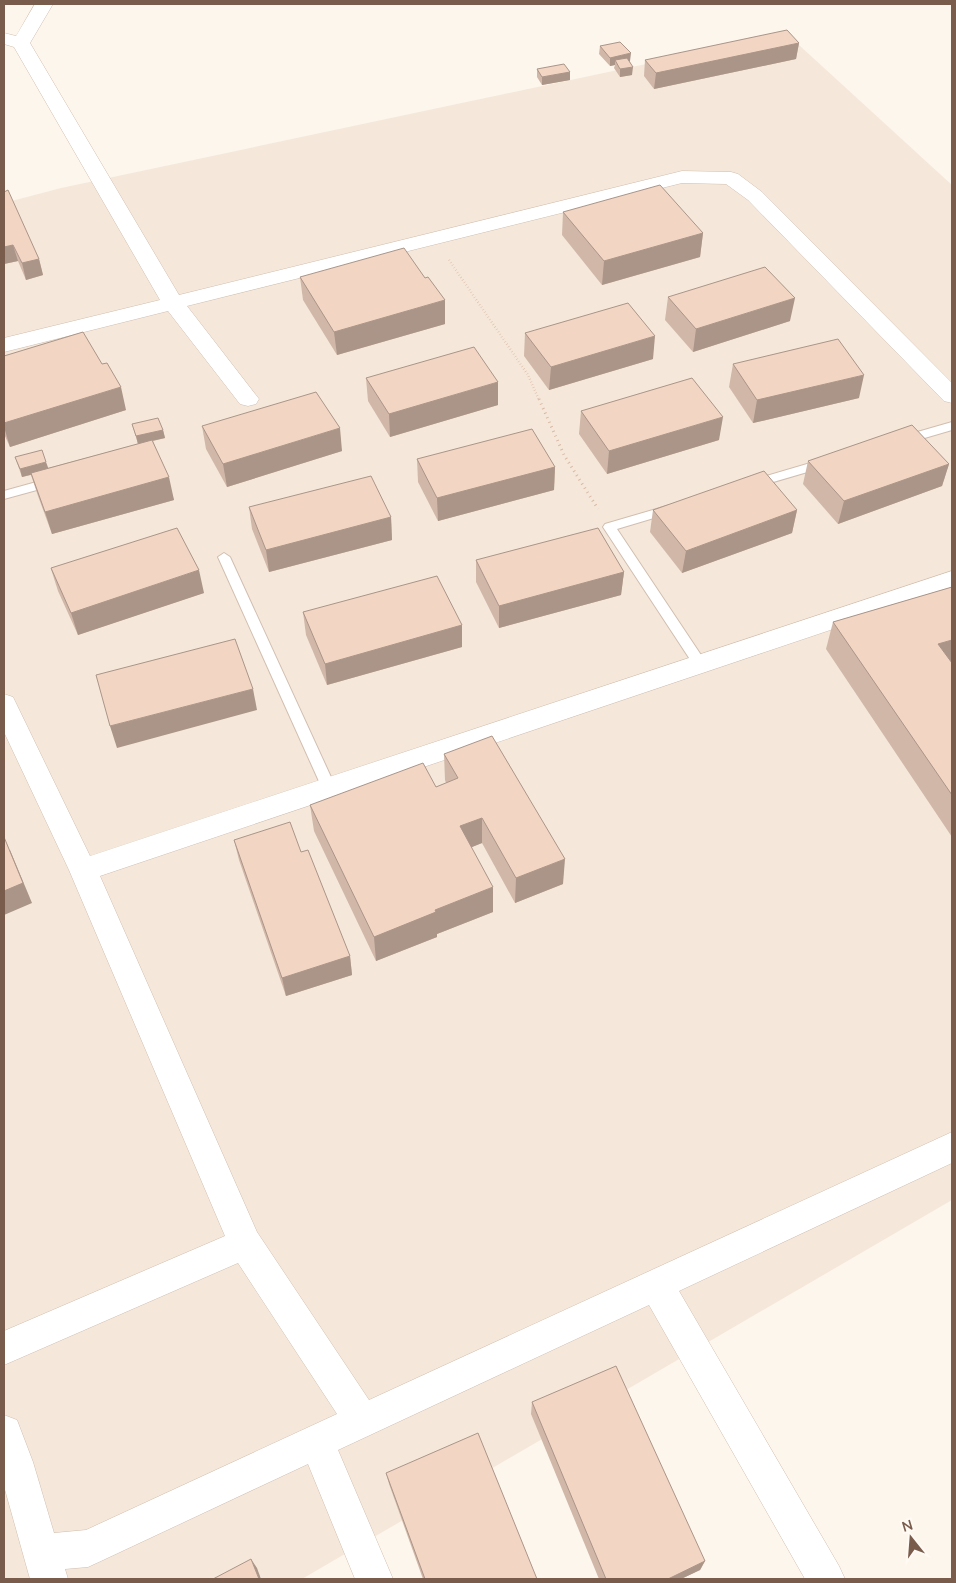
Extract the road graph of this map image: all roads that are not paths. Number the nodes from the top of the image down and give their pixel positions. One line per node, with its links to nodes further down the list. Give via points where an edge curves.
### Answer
1 (44, 4): 2 (street)
2 (13, 41): 3 (street)
3 (173, 303): 4 (street); 5 (street, via 682,177 731,178 755,196); 6 (street)
4 (4, 345)
5 (952, 396)
6 (248, 399)
7 (952, 426): 8 (lane)
8 (895, 442)
9 (838, 459): 11 (lane)
10 (58, 480): 12 (lane)
11 (742, 487)
12 (4, 495)
13 (685, 504): 16 (lane, via 609,527)
14 (224, 557): 18 (lane)
15 (952, 580): 16 (street)
16 (700, 664): 18 (street)
17 (4, 704): 19 (street)
18 (329, 788): 19 (street)
19 (83, 870): 21 (street)
20 (952, 1147): 22 (street)
21 (245, 1244): 23 (street); 24 (street)
22 (656, 1284): 24 (street); 29 (street)
23 (4, 1348)
24 (362, 1421): 26 (street)
25 (4, 1433): 27 (street)
26 (317, 1442): 27 (street); 28 (street)
27 (45, 1566)
28 (374, 1579)
29 (826, 1579)

